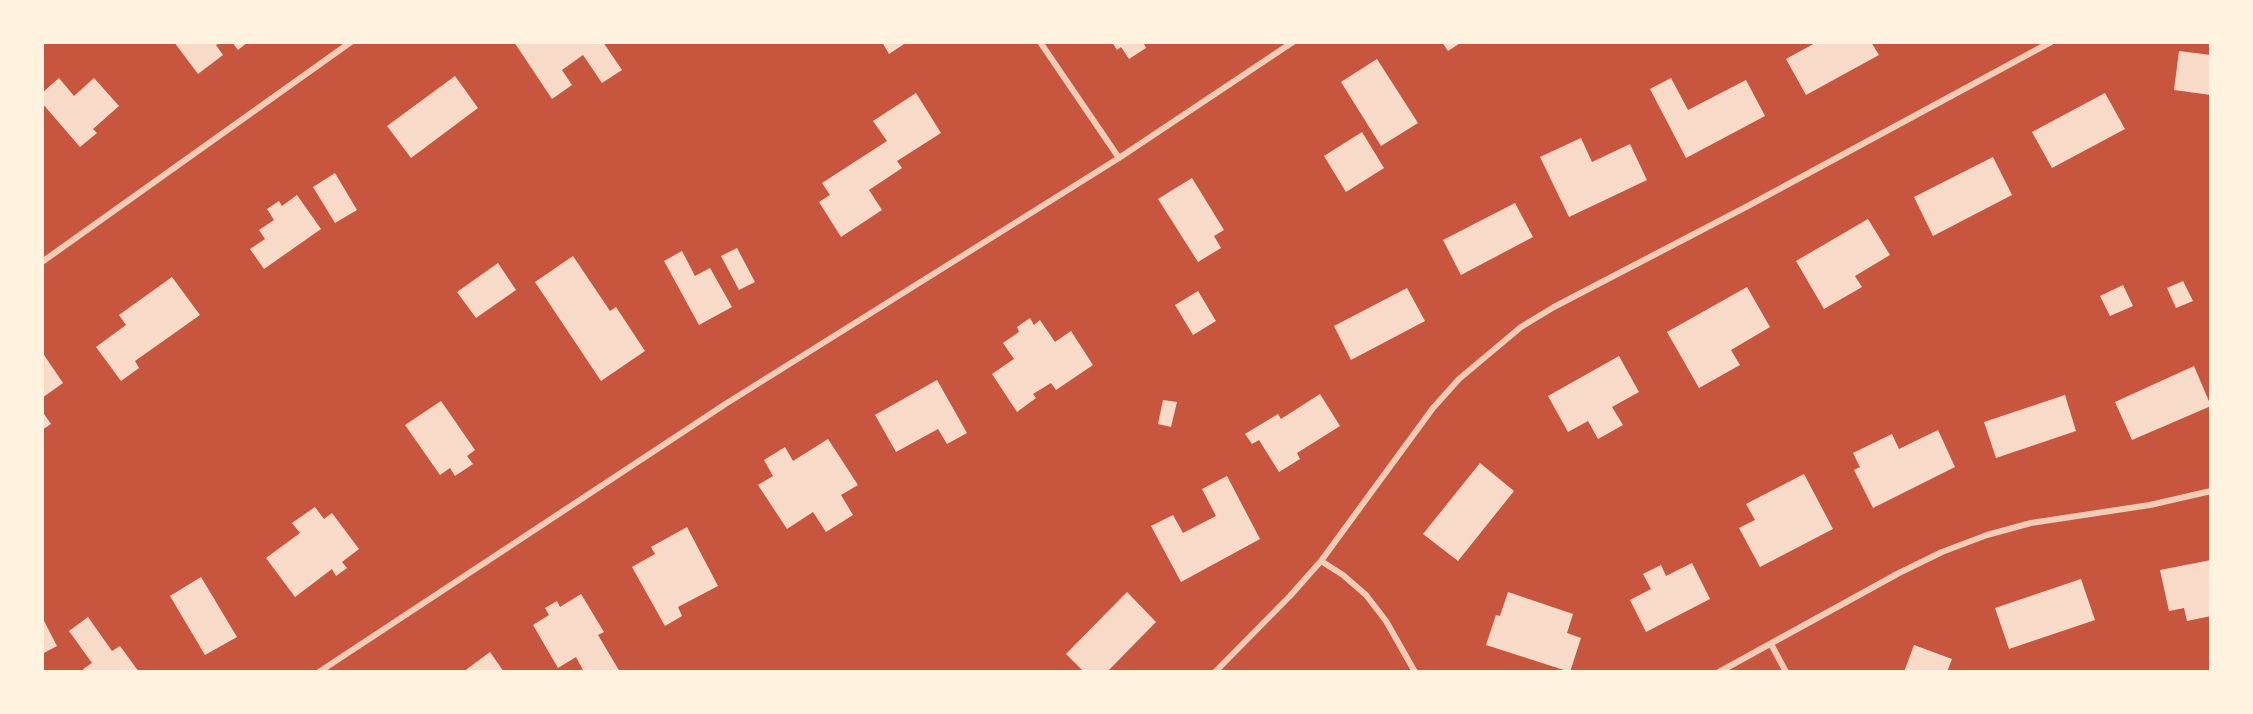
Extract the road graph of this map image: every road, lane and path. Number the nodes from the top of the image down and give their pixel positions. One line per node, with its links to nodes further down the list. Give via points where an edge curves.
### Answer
1 (351, 42): 6 (street)
2 (1040, 42): 5 (street)
3 (1293, 42): 5 (street)
4 (2051, 42): 8 (street, via 1521,327 1459,379 1433,408)
5 (1119, 158): 10 (street, via 727,403)
6 (42, 262)
7 (2211, 490): 9 (street, via 2150,505 2031,523 1987,535 1899,573)
8 (1321, 561): 11 (street); 12 (street, via 1366,595)
9 (1771, 644): 13 (street); 14 (street)
10 (319, 672)
11 (1215, 672)
12 (1415, 672)
13 (1719, 672)
14 (1786, 672)

